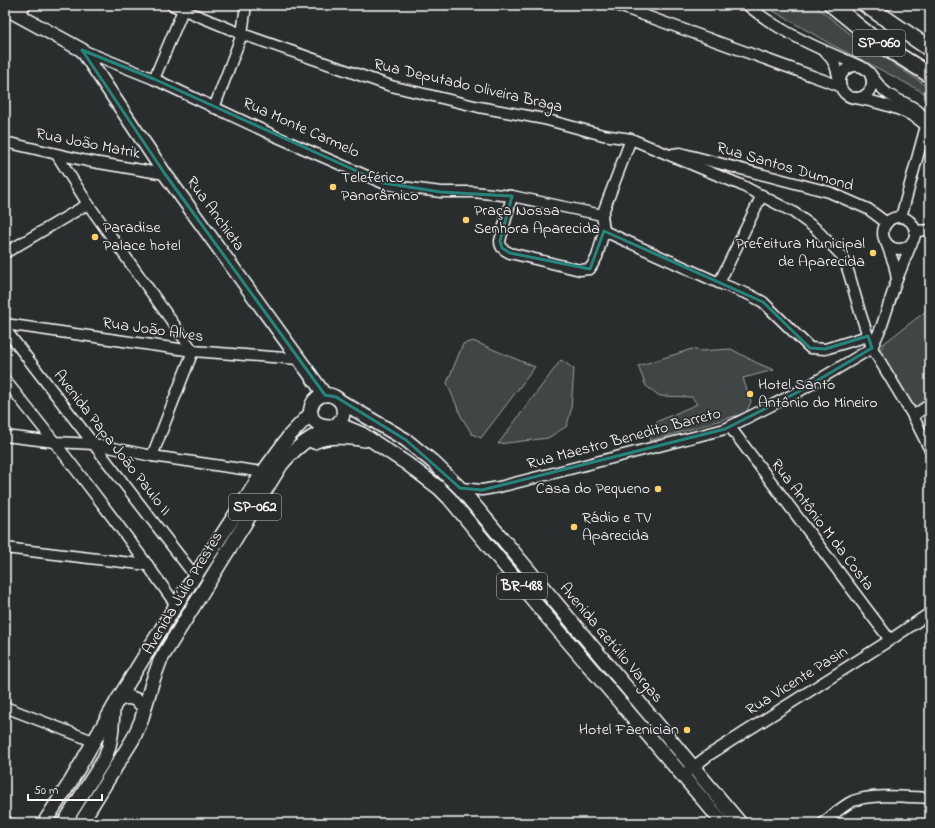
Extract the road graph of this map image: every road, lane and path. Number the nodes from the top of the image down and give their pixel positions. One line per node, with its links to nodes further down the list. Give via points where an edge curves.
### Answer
1 (172, 5): 8 (street, Rua Deputado Oliveira Braga)
2 (246, 5): 10 (street)
3 (616, 5): 17 (street)
4 (747, 5): 13 (street, via 783,30)
5 (832, 5): 15 (highway, SP-060, via 880,44)
6 (866, 5): 11 (highway, SP-060)
7 (5, 8): 9 (main road, Rua Monte Carmelo)
8 (183, 10): 10 (street, Rua Deputado Oliveira Braga); 16 (street)
9 (22, 11): 12 (main road, Rua Monte Carmelo)
10 (242, 34): 19 (street); 21 (street, Rua Deputado Oliveira Braga, via 391,86)
11 (930, 49)
12 (82, 50): 16 (street, Rua Monte Carmelo); 25 (main road, Rua Anchieta)
13 (821, 50): 14 (street); 17 (street, via 832,58)
14 (865, 69): 17 (street, via 856,66 844,70); 18 (street, via 871,77 871,87 864,95); 20 (street, via 886,93 917,110 925,120)
15 (930, 75)
16 (154, 79): 19 (street, Rua Monte Carmelo)
17 (840, 84): 18 (street, via 843,92)
18 (854, 98): 20 (street, via 901,111)
19 (214, 108): 27 (street, Rua Monte Carmelo, via 383,182 441,192)
20 (926, 126): 30 (street)
21 (631, 140): 24 (street, Rua Deputado Oliveira Braga); 29 (street)
22 (5, 142): 23 (street, Rua João Matrik)
23 (56, 154): 25 (street, Rua João Matrik); 28 (street)
24 (669, 154): 26 (street); 31 (street, Rua Santos Dumond, via 680,153 829,192 868,209)
25 (164, 174): 45 (main road, Rua Anchieta)
26 (762, 195): 39 (street); 42 (street, via 815,228 841,255)
27 (512, 196): 29 (street, Rua Monte Carmelo); 33 (street, via 500,241 502,248 510,253 580,270 590,269)
28 (88, 204): 37 (street); 44 (street)
29 (602, 215): 33 (street)
30 (900, 218): 31 (street, via 893,218); 34 (street, via 910,222)
31 (887, 223): 35 (street, via 883,232)
32 (930, 230): 34 (street)
33 (604, 231): 39 (street)
34 (915, 231): 36 (street)
35 (886, 242): 36 (street, via 896,249 907,247); 38 (street)
36 (912, 242): 38 (street)
37 (5, 253)
38 (897, 278): 43 (street)
39 (719, 284): 42 (street, via 763,302 810,348 826,349)
40 (5, 324): 44 (street, Rua João Alves)
41 (5, 328): 57 (street, Avenida Papa João Paulo II)
42 (868, 336): 43 (street)
43 (872, 348): 51 (street); 53 (street, Rua Maestro Benedito Barreto, via 798,392)
44 (193, 351): 45 (street, Rua João Alves); 59 (street)
45 (298, 359): 47 (main road, Rua Anchieta)
46 (5, 380): 55 (street)
47 (325, 395): 48 (main road, via 331,395); 50 (main road, SP-062, via 312,403)
48 (340, 401): 52 (main road, via 343,415); 62 (main road, Avenida Getúlio Vargas, via 406,440)
49 (930, 404): 51 (street)
50 (311, 413): 52 (main road, via 315,422 320,425); 61 (main road, Avenida Júlio Prestes / SP-062, via 290,435)
51 (913, 416): 58 (street)
52 (336, 425): 56 (main road, Avenida Getúlio Vargas / BR-488, via 362,434); 60 (main road, Avenida Júlio Prestes / SP-062, via 301,444)
53 (730, 427): 62 (street, Rua Maestro Benedito Barreto, via 499,487 482,490); 71 (street, Rua Antônio M da Costa)
54 (5, 436): 55 (street)
55 (55, 442): 57 (street); 64 (street)
56 (374, 442): 60 (main road, via 340,437 320,440); 68 (main road, Avenida Getúlio Vargas / BR-488, via 439,488 464,514)
57 (94, 444): 59 (street); 65 (street, Avenida Papa João Paulo II)
58 (930, 450)
59 (152, 456): 61 (street)
60 (281, 465): 66 (main road, Avenida Júlio Prestes / SP-062)
61 (263, 472): 65 (main road, Avenida Júlio Prestes / SP-062)
62 (460, 488): 67 (main road, Avenida Getúlio Vargas / BR-488)
63 (5, 548): 64 (street)
64 (148, 565): 69 (street)
65 (197, 572): 66 (main road); 69 (main road, Avenida Júlio Prestes / SP-062)
66 (212, 577): 74 (main road, Avenida Júlio Prestes / SP-062, via 160,661)
67 (534, 577): 68 (main road); 78 (main road, Avenida Getúlio Vargas / BR-488)
68 (523, 588): 79 (main road, Avenida Getúlio Vargas / BR-488)
69 (176, 605): 72 (main road, Avenida Júlio Prestes / SP-062)
70 (930, 613): 71 (street, Rua Vicente Pasin)
71 (890, 640): 78 (street, Rua Vicente Pasin)
72 (115, 704): 74 (main road, via 122,698 130,697); 76 (main road, Avenida Júlio Prestes); 77 (main road, Avenida Júlio Prestes / SP-062)
73 (5, 707): 76 (street)
74 (144, 708): 75 (main road, Avenida Júlio Prestes / SP-062)
75 (138, 729): 77 (main road); 84 (main road, Avenida Júlio Prestes / SP-062)
76 (93, 741): 80 (main road, Avenida Júlio Prestes)
77 (109, 748): 80 (main road); 83 (main road, Avenida Júlio Prestes / SP-062)
78 (692, 768): 79 (street, Rua Vicente Pasin); 86 (main road, Avenida Getúlio Vargas / BR-488)
79 (683, 777): 85 (main road, Avenida Getúlio Vargas / BR-488)
80 (69, 784): 82 (main road, Avenida Júlio Prestes)
81 (930, 798): 87 (street, via 861,798)
82 (44, 823)
83 (64, 823)
84 (82, 823)
85 (723, 823)
86 (740, 823)
87 (823, 823)

